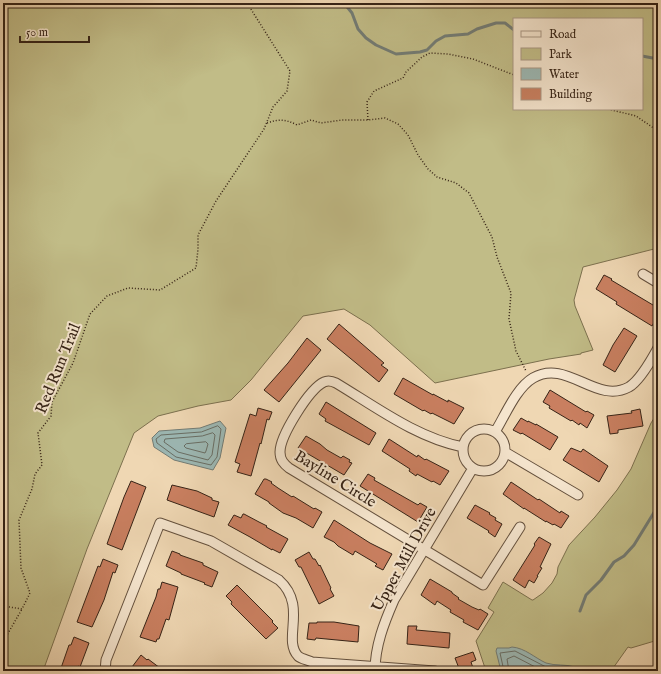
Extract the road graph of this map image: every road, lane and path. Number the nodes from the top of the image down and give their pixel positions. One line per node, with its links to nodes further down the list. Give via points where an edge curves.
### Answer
1 (247, 3): 5 (path, Red Run Trail, via 290,71 287,91 273,106)
2 (513, 75): 4 (path, via 473,59 430,53 422,57 403,78 374,91 367,102)
3 (612, 110): 6 (path, via 636,116)
4 (368, 120): 5 (path, via 321,123 311,120 296,125 278,119); 10 (path, via 385,118 398,124 408,135 428,169 437,178 456,183 469,193 492,237 511,293 509,319 516,351)
5 (266, 123): 19 (path, Red Run Trail, via 216,201 198,235 196,268 160,290 128,288 107,296 90,314 73,363 52,402 51,416 38,433 42,465 35,474 32,489 19,520 21,568 30,593)
6 (658, 131)
7 (643, 274): 8 (street)
8 (658, 283)
9 (657, 351): 10 (street, via 636,381 620,390 601,390 578,379 556,373 543,374)
10 (531, 380): 11 (street, via 519,392)
11 (495, 432): 12 (street, via 482,429 475,431); 13 (street, via 503,441)
12 (463, 447): 14 (street, via 465,459); 17 (street, Bayline Circle, via 436,440 413,429 330,381 325,381 308,397 283,441 281,458 289,468)
13 (505, 452): 14 (street, via 504,459 494,469 480,471); 15 (street)
14 (473, 468): 17 (street, Upper Mill Drive)
15 (578, 494)
16 (520, 527): 17 (street, via 483,585)
17 (424, 550): 21 (street, Upper Mill Drive, via 384,622)
18 (3, 606): 19 (path)
19 (22, 608): 20 (path)
20 (3, 642)
21 (375, 668): 22 (street); 23 (street, via 312,662 298,656 293,640 294,604 286,587 279,580 211,541 160,523 106,660)
22 (411, 670): 24 (street)
23 (105, 671)
24 (435, 671)

